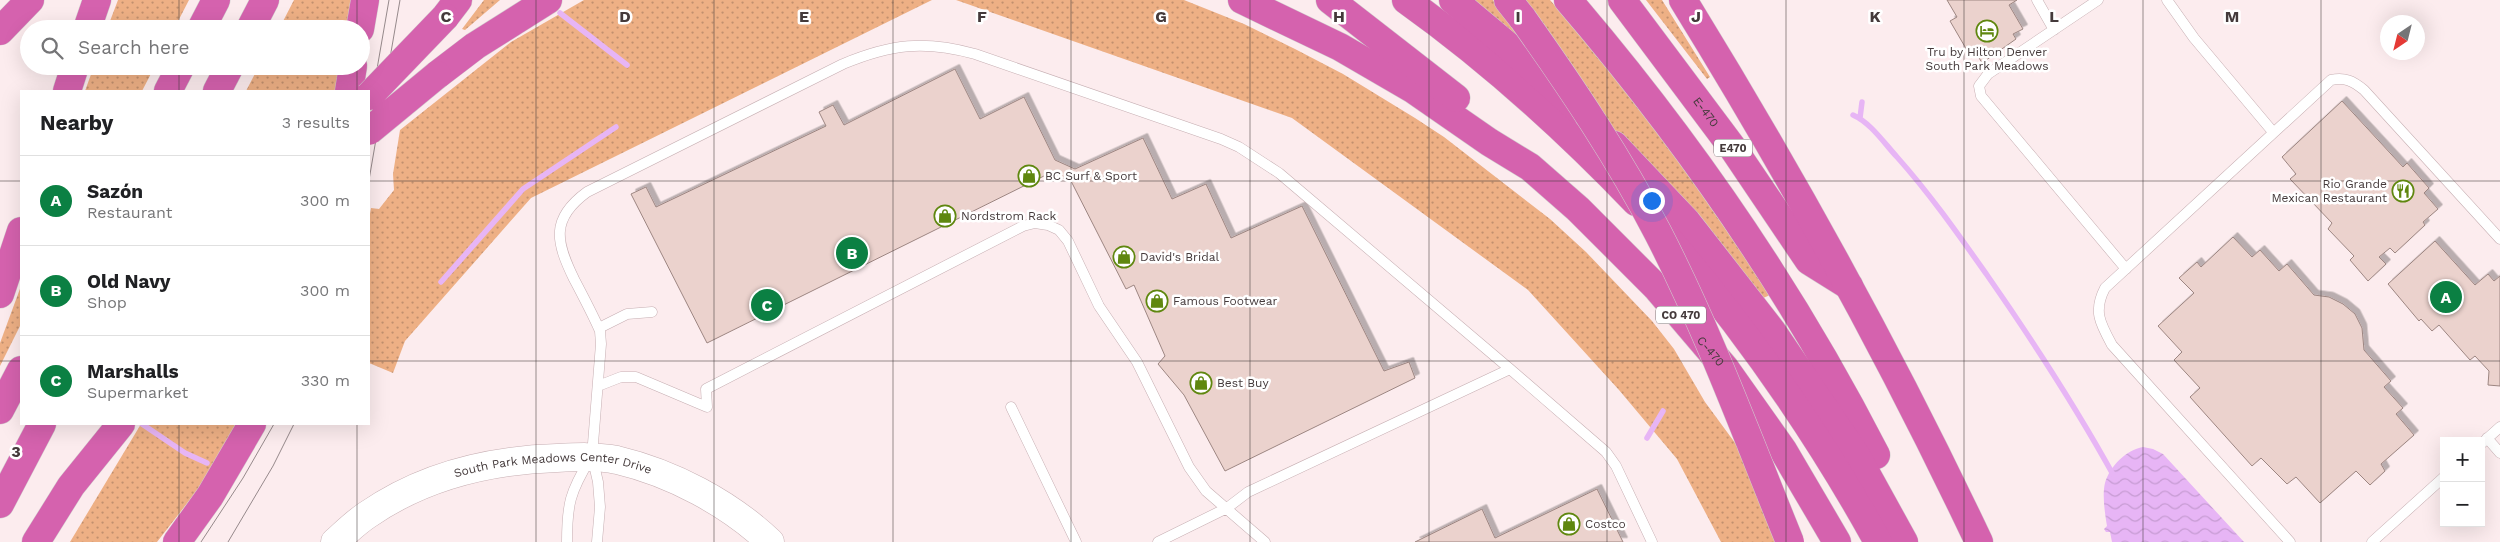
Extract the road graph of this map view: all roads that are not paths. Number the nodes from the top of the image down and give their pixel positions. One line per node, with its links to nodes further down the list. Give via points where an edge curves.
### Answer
1 (30, 0): 25 (highway)
2 (97, 0): 20 (highway)
3 (216, 0): 21 (highway)
4 (265, 0): 22 (highway)
5 (365, 0): 23 (highway)
6 (518, 0): 26 (highway)
7 (548, 0): 26 (highway)
8 (1242, 0): 38 (highway, via 1316,34 1377,68)
9 (1330, 0): 38 (highway, via 1507,138)
10 (1406, 0): 76 (highway, via 1530,99 1637,203 1725,306 1765,361 1808,423)
11 (1453, 0): 77 (highway, via 1581,112 1658,190 1703,242 1772,331 1856,454)
12 (1508, 0): 74 (highway, bridge, via 1583,106 1657,231 1704,332)
13 (1568, 0): 78 (highway, via 1666,120 1762,257 1834,377)
14 (1622, 0): 42 (highway, E-470 / E470, via 1732,147 1809,261)
15 (1683, 0): 42 (highway)
16 (2037, 0): 24 (lane)
17 (2098, 0): 24 (lane)
18 (2167, 0): 37 (lane, via 2194,38)
19 (452, 8): 35 (highway, bridge)
20 (90, 20)
21 (206, 20)
22 (255, 20)
23 (362, 20)
24 (2054, 30): 41 (lane, via 1988,74 1979,86 1981,96)
25 (0, 31)
26 (475, 46): 36 (highway, bridge)
27 (72, 75): 31 (highway)
28 (176, 75): 32 (highway)
29 (225, 75): 33 (highway)
30 (352, 75): 34 (highway)
31 (67, 90)
32 (169, 90)
33 (218, 90)
34 (349, 90)
35 (370, 95)
36 (370, 130)
37 (2273, 132): 40 (lane, via 2331,80 2342,77 2354,82); 41 (lane)
38 (1530, 167): 75 (highway, C-470 / CO 470, via 1629,258 1683,316 1725,368 1783,450)
39 (20, 234): 43 (highway)
40 (2500, 239)
41 (2126, 269): 80 (lane, via 2106,288 2099,301 2098,310 2112,345)
42 (1850, 286): 79 (highway)
43 (0, 294)
44 (652, 312): 45 (lane, via 627,314)
45 (599, 328): 46 (lane, via 563,257 559,242 564,214 572,203 587,192 843,64 866,54 920,44 975,54 1239,148 1279,173); 48 (lane)
46 (1510, 368): 63 (lane, via 1248,492); 73 (lane, via 1606,452 1616,466)
47 (20, 372): 50 (highway)
48 (598, 386): 59 (lane); 63 (lane, via 621,377 636,377 707,407 706,389 1035,222 1059,230 1068,241 1099,306 1138,362 1189,467 1206,491)
49 (1011, 407): 70 (lane)
50 (0, 410)
51 (41, 425): 62 (highway)
52 (98, 425): 61 (highway)
53 (119, 425): 61 (highway)
54 (251, 425): 65 (highway, via 210,496)
55 (2500, 426): 56 (lane)
56 (2485, 440)
57 (2485, 442): 58 (lane)
58 (2500, 453)
59 (592, 456): 66 (main road, South Park Meadows Center Drive, via 521,459 452,474 386,502); 67 (lane, via 567,507); 68 (lane, via 600,508); 69 (main road, South Park Meadows Center Drive, via 618,460 677,480 728,509)
60 (2440, 481): 81 (lane)
61 (71, 486): 64 (highway)
62 (0, 504)
63 (1227, 508): 71 (lane); 72 (lane)
64 (36, 542)
65 (177, 542)
66 (335, 542)
67 (567, 542)
68 (597, 542)
69 (770, 542)
70 (1076, 542)
71 (1158, 542)
72 (1265, 542)
73 (1652, 542)
74 (1790, 542)
75 (1837, 542)
76 (1878, 542)
77 (1904, 542)
78 (1919, 542)
79 (1979, 542)
80 (2290, 542)
81 (2372, 542)

